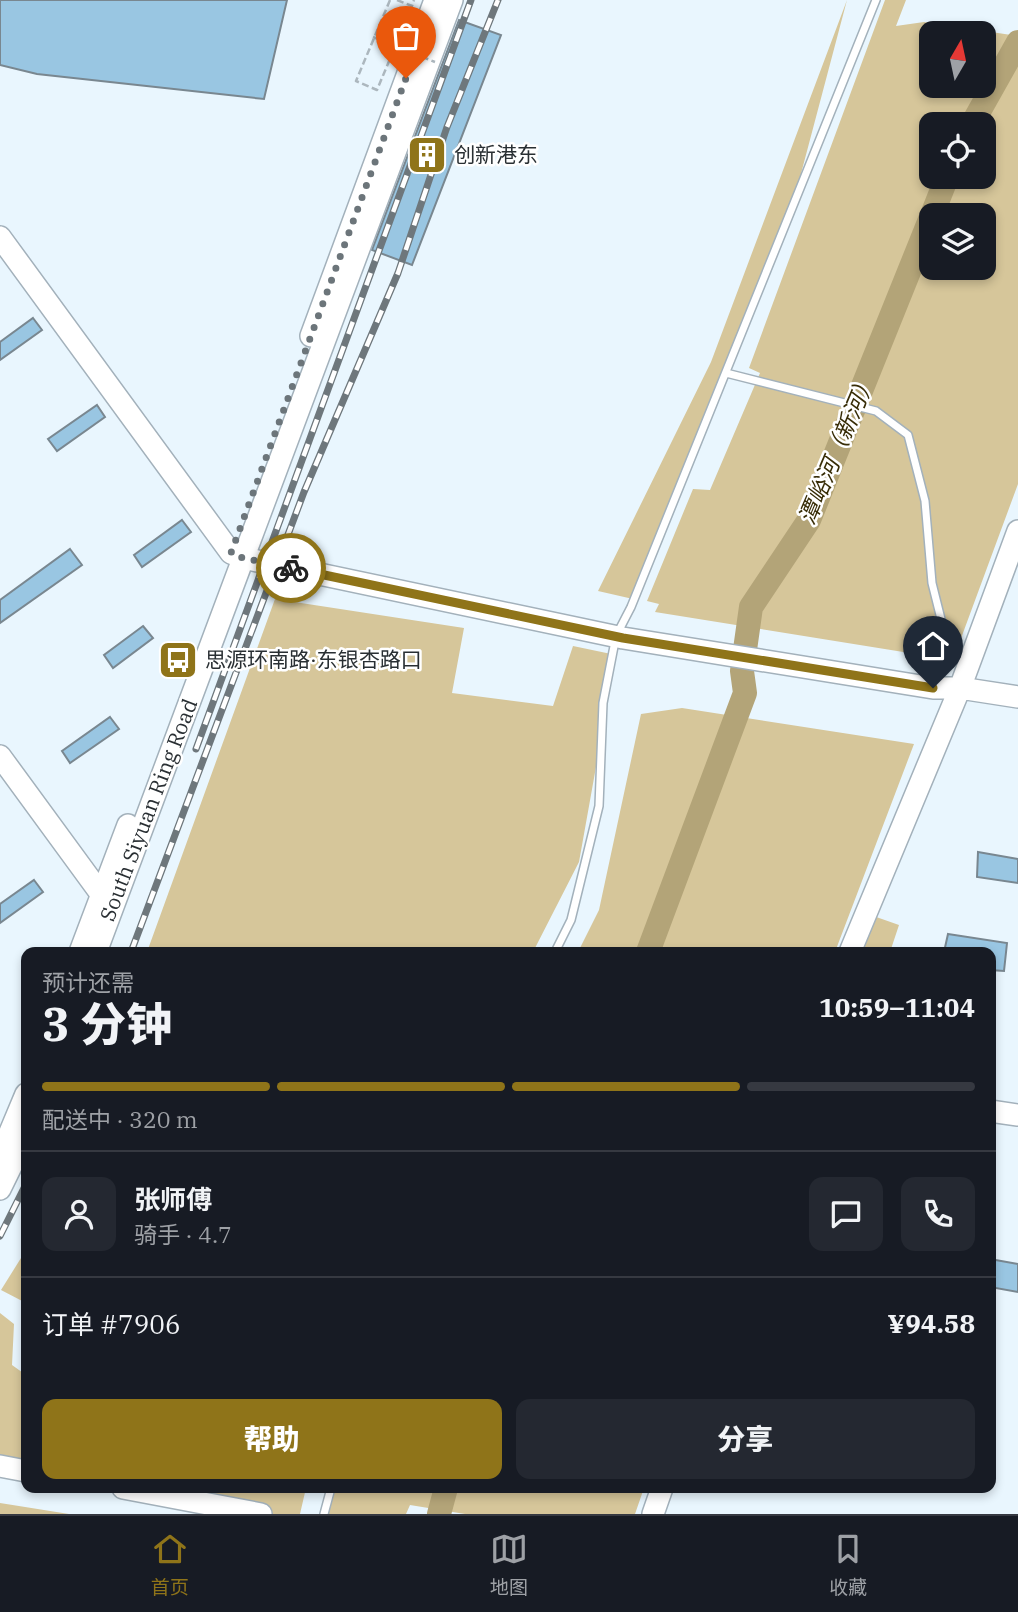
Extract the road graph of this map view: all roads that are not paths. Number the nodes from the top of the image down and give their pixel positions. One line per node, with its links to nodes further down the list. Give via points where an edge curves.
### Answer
1 (435, 0): 7 (street, South Siyuan Ring Road)
2 (452, 0): 7 (street, South Siyuan Ring Road)
3 (876, 0): 5 (lane)
4 (0, 237): 7 (street)
5 (726, 373): 8 (lane); 9 (lane, via 876,411 908,435 925,501 932,583)
6 (1018, 531): 10 (street)
7 (237, 556): 8 (street); 13 (street, South Siyuan Ring Road)
8 (620, 637): 10 (street, via 933,688); 16 (lane, via 603,703 599,806 571,920)
9 (951, 642)
10 (960, 688): 11 (street); 17 (street)
11 (1018, 697)
12 (0, 756): 13 (street)
13 (108, 897): 14 (street, South Siyuan Ring Road); 15 (street, South Siyuan Ring Road)
14 (83, 947)
15 (97, 947)
16 (558, 947)
17 (852, 947)
18 (21, 1106): 22 (street)
19 (996, 1112): 20 (street)
20 (1018, 1115)
21 (21, 1146): 23 (street)
22 (0, 1156)
23 (0, 1189)
24 (0, 1466): 25 (street)
25 (21, 1470)
26 (150, 1493): 29 (street)
27 (330, 1493): 30 (lane)
28 (660, 1493): 31 (street)
29 (261, 1514)
30 (324, 1514)
31 (653, 1514)

